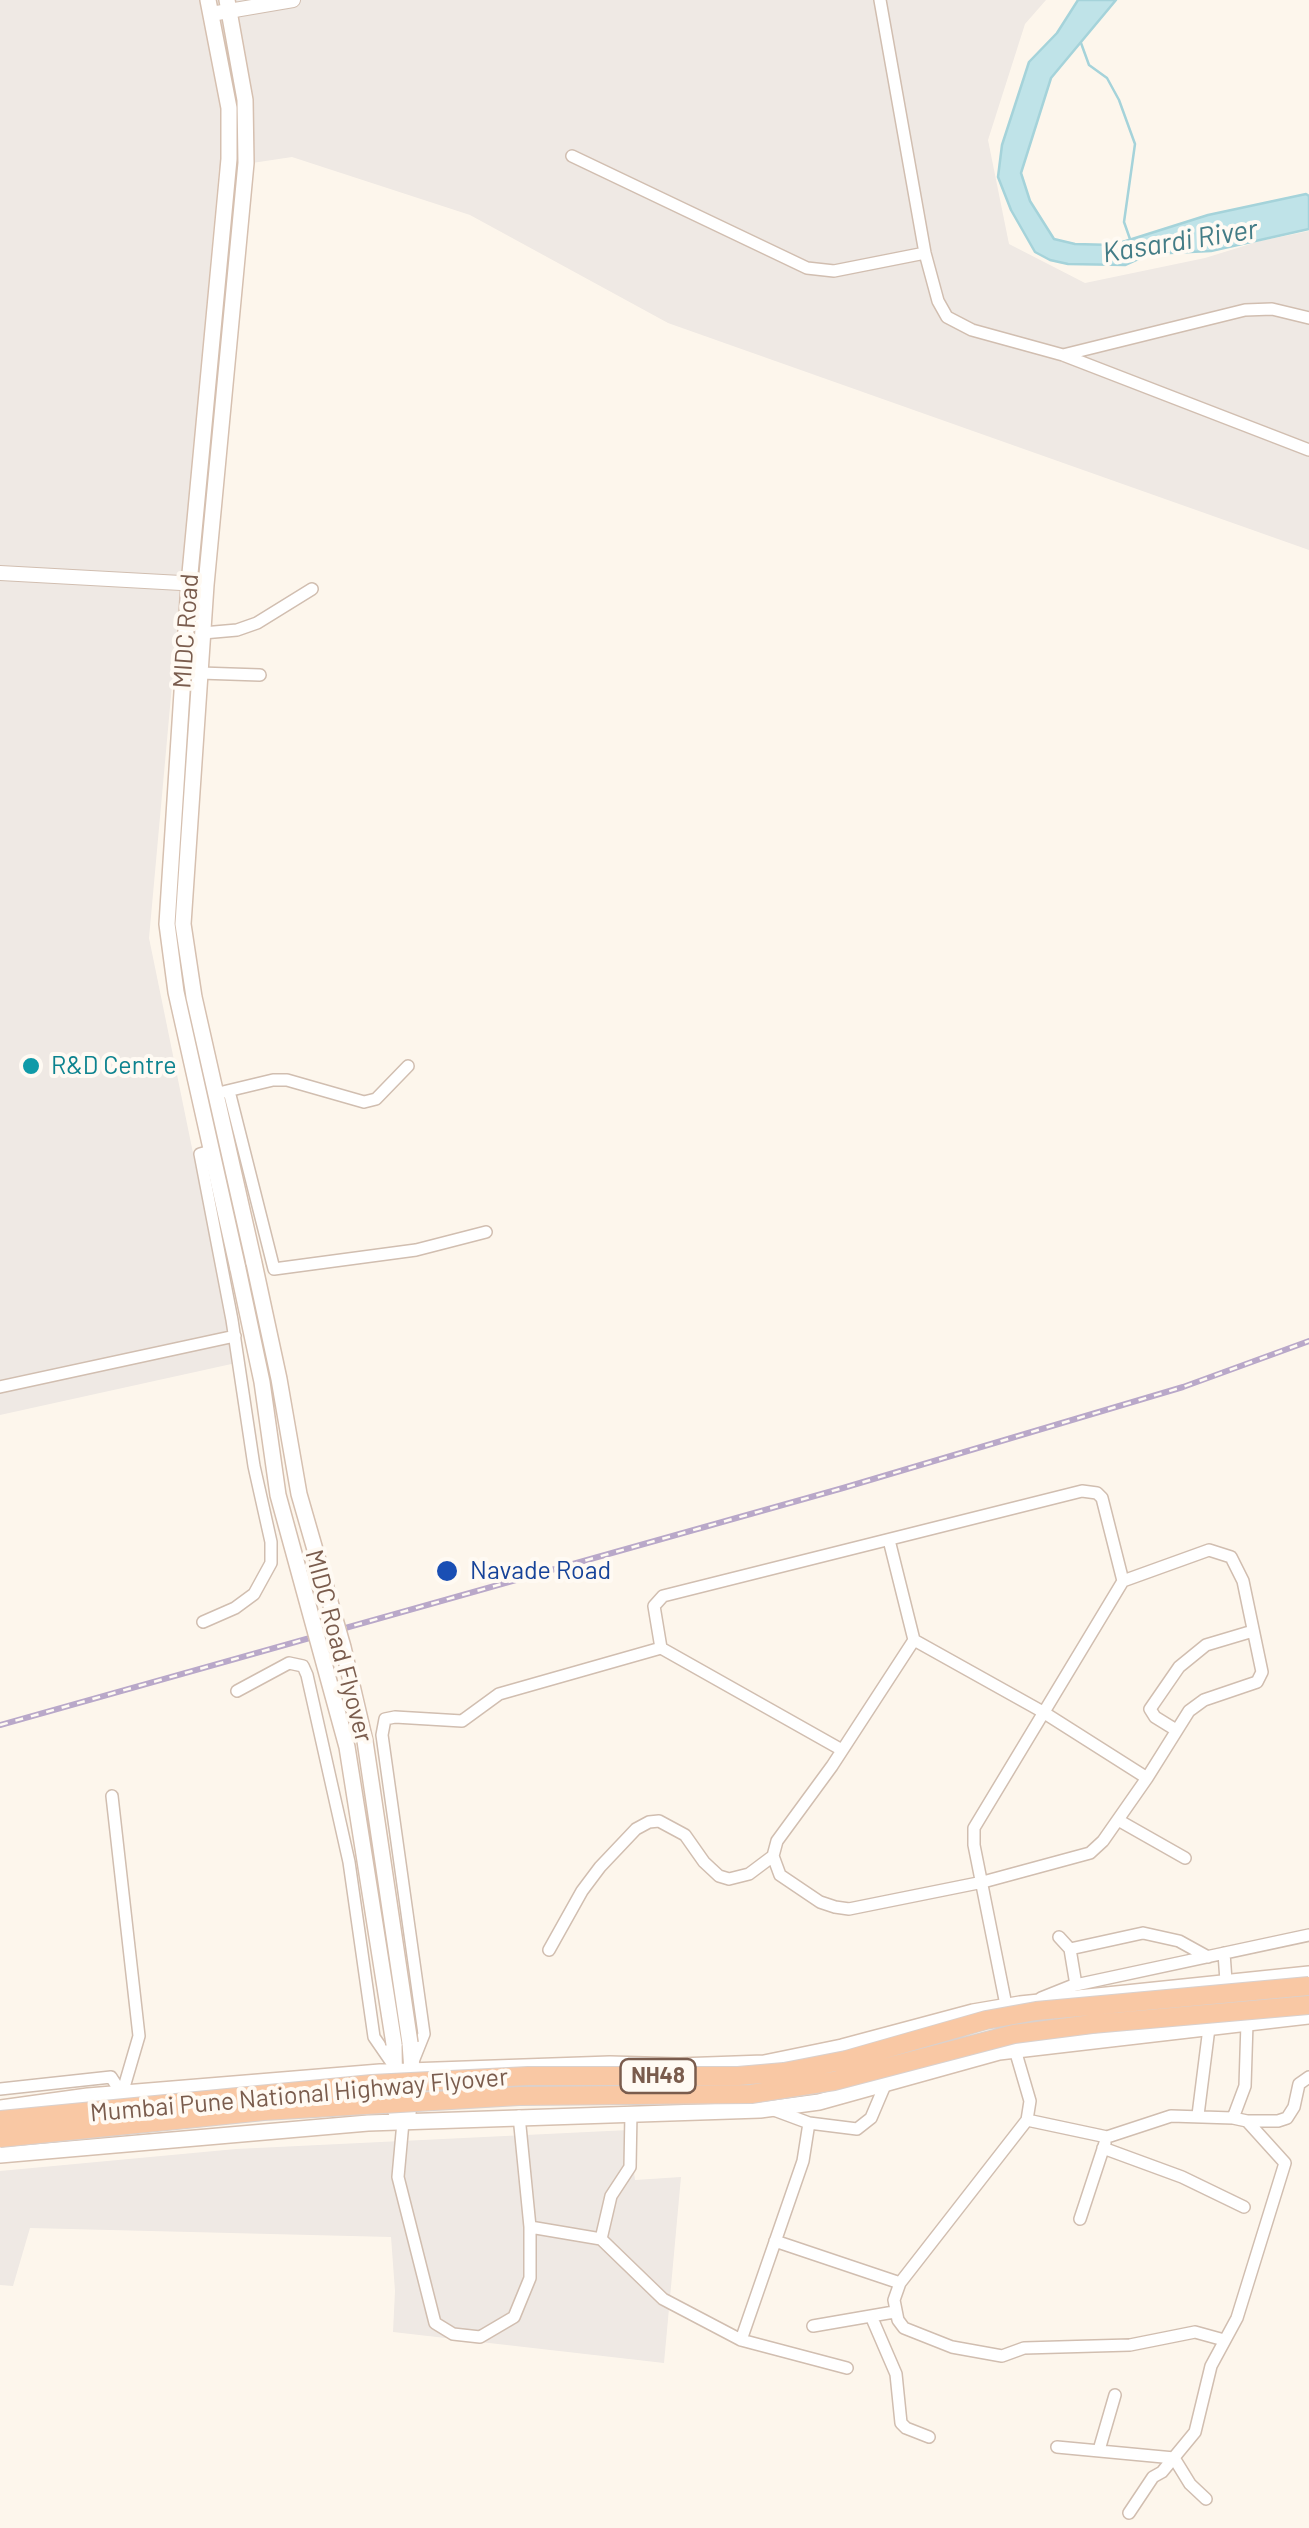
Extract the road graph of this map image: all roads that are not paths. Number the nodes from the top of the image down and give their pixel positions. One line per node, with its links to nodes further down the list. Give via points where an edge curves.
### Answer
1 (293, 0): 3 (street)
2 (880, 0): 6 (street)
3 (228, 5): 4 (street); 11 (main road, MIDC Road, via 244,100 246,162)
4 (209, 7): 11 (main road, MIDC Road, via 229,108 229,159)
5 (572, 156): 6 (street, via 807,268 834,272)
6 (925, 253): 8 (street, via 946,317)
7 (1309, 318): 8 (street, via 1245,310)
8 (1063, 355): 9 (street)
9 (1309, 450)
10 (0, 574): 11 (street)
11 (197, 584): 13 (main road, MIDC Road); 17 (main road, MIDC Road, via 166,924 176,992)
12 (312, 588): 13 (street, via 257,623)
13 (204, 633): 14 (main road, MIDC Road)
14 (200, 673): 15 (street); 17 (main road, MIDC Road, via 183,924)
15 (260, 675)
16 (408, 1066): 17 (street, via 376,1099 364,1102 287,1080)
17 (214, 1094): 18 (main road, MIDC Road); 19 (street, via 274,1269 416,1250); 20 (main road, MIDC Road)
18 (211, 1151): 20 (main road, MIDC Road); 21 (street, via 200,1154)
19 (486, 1232)
20 (244, 1260): 55 (main road, MIDC Road Flyover, bridge, via 365,1741)
21 (235, 1336): 22 (street); 25 (street, via 271,1563 254,1594)
22 (0, 1387)
23 (889, 1540): 24 (street, via 1091,1491 1102,1498); 27 (street); 28 (street, via 663,1596 654,1606)
24 (1123, 1582): 26 (street, via 1209,1550 1224,1552 1243,1581); 30 (street)
25 (203, 1622)
26 (1253, 1632): 31 (street, via 1262,1672 1257,1682 1194,1706); 31 (street, via 1206,1645 1179,1667 1150,1709)
27 (914, 1640): 30 (street); 32 (street)
28 (661, 1648): 32 (street); 57 (street, via 499,1694 462,1721 385,1719 424,2034)
29 (237, 1691): 58 (street, via 289,1663 307,1675 349,1862 374,2037)
30 (1043, 1712): 33 (street); 38 (street, via 974,1828)
31 (1176, 1730): 33 (street)
32 (842, 1750): 36 (street)
33 (1148, 1778): 35 (street)
34 (112, 1796): 62 (street, via 139,2036)
35 (1118, 1820): 37 (street); 38 (street, via 1090,1853)
36 (773, 1856): 38 (street, via 780,1874 835,1908); 42 (street, via 729,1879 704,1862 686,1836 649,1822 600,1867)
37 (1185, 1858)
38 (983, 1882): 51 (street)
39 (1309, 1935): 43 (street)
40 (1059, 1937): 41 (street)
41 (1070, 1949): 44 (street, via 1144,1933); 47 (street)
42 (548, 1950)
43 (1224, 1953): 44 (street); 46 (street)
44 (1208, 1957): 47 (street)
45 (1309, 1974): 46 (main road)
46 (1226, 1981): 49 (main road)
47 (1076, 1985): 49 (street)
48 (1309, 1986): 69 (highway, Mumbai Pune National Highway Flyover / NH48, bridge, via 1036,2011 784,2072 372,2084)
49 (1028, 2003): 51 (main road)
50 (1309, 2005): 74 (highway, Mumbai Pune National Highway Flyover / NH48, bridge, via 1014,2034 834,2081 752,2094 519,2096 264,2111)
51 (1007, 2006): 56 (street); 57 (main road, via 764,2063)
52 (1309, 2016): 53 (main road)
53 (1247, 2023): 54 (main road); 68 (street, via 1245,2086)
54 (1209, 2028): 56 (main road); 66 (street)
55 (402, 2043): 57 (main road); 58 (main road)
56 (1014, 2050): 60 (main road); 70 (street, via 1030,2101)
57 (412, 2068): 58 (main road); 72 (main road)
58 (395, 2069): 62 (main road); 72 (main road, via 395,2110)
59 (1309, 2076): 71 (street, via 1299,2084 1287,2118)
60 (884, 2085): 64 (main road); 73 (street, via 866,2125)
61 (0, 2089): 62 (street, via 111,2078)
62 (122, 2094): 63 (main road)
63 (0, 2108)
64 (770, 2109): 65 (main road); 73 (street)
65 (631, 2113): 67 (main road); 80 (street, via 630,2167 612,2196)
66 (1198, 2115): 68 (street); 75 (street, via 1152,2120)
67 (520, 2116): 72 (main road); 79 (street)
68 (1233, 2118): 71 (street)
69 (0, 2120)
70 (1027, 2120): 75 (street); 82 (street)
71 (1247, 2120): 87 (street, via 1285,2163 1238,2318)
72 (403, 2122): 76 (main road); 79 (street, via 398,2177 434,2323 454,2334 480,2336 514,2317 530,2278)
73 (809, 2123): 81 (street)
74 (0, 2138)
75 (1105, 2143): 77 (street); 78 (street)
76 (0, 2155)
77 (1244, 2207)
78 (1080, 2219)
79 (530, 2227): 80 (street)
80 (601, 2239): 86 (street, via 663,2299)
81 (775, 2242): 82 (street); 86 (street)
82 (900, 2283): 83 (street)
83 (894, 2312): 84 (street); 87 (street, via 904,2328 1002,2356 1024,2348 1130,2345 1195,2332)
84 (870, 2316): 85 (street); 90 (street, via 896,2374 901,2423)
85 (812, 2326)
86 (741, 2340): 88 (street)
87 (1224, 2340): 93 (street, via 1195,2432)
88 (848, 2368)
89 (1115, 2395): 92 (street)
90 (928, 2437)
91 (1057, 2447): 92 (street)
92 (1099, 2450): 93 (street)
93 (1174, 2458): 94 (street); 95 (street)
94 (1206, 2499)
95 (1130, 2513)

